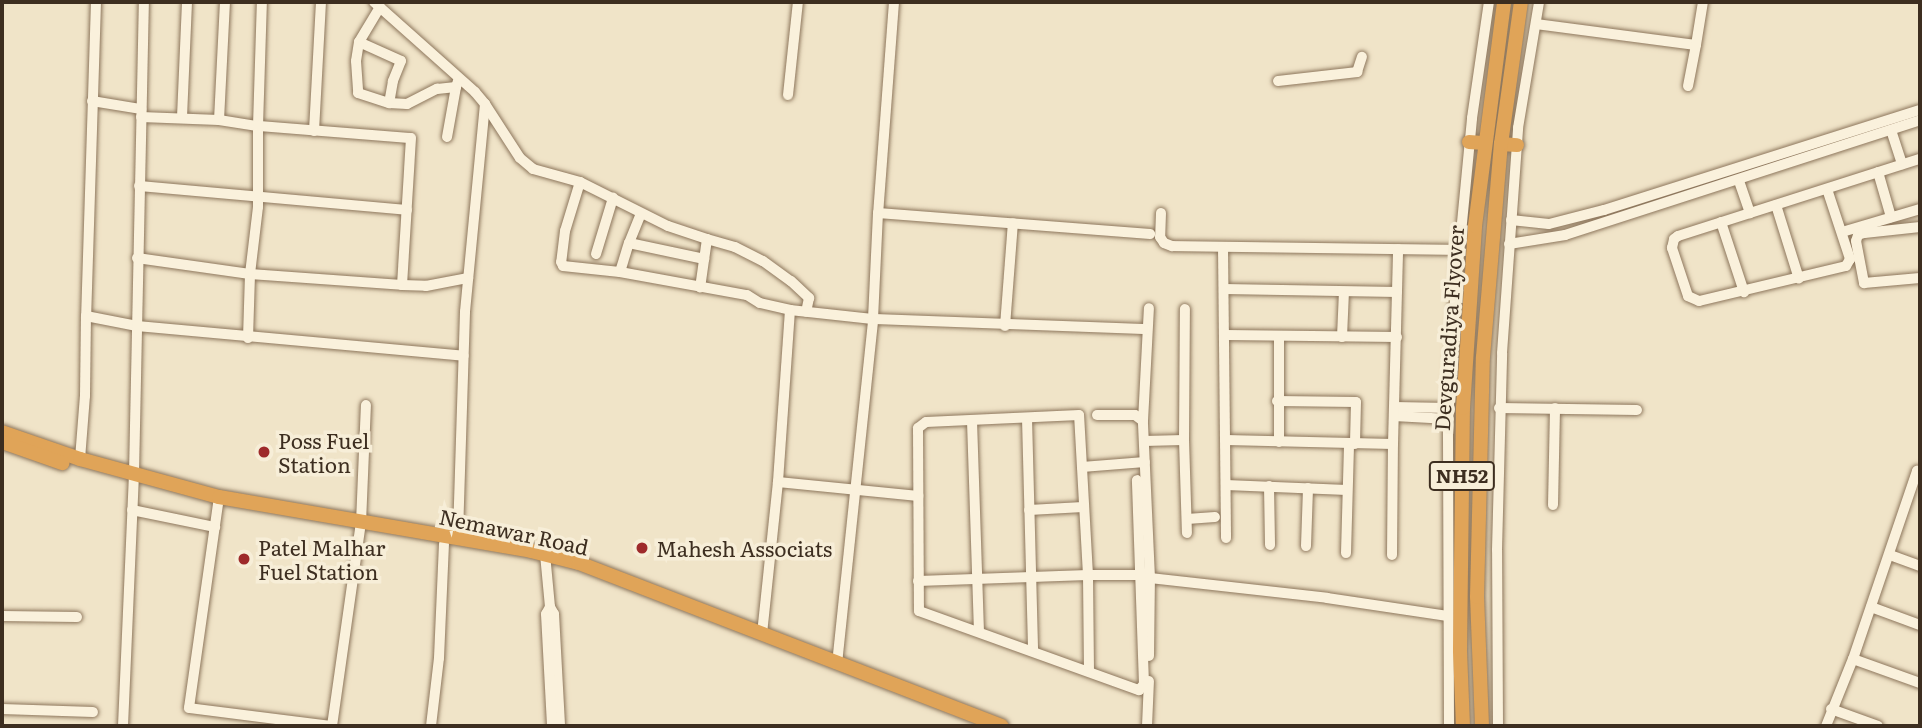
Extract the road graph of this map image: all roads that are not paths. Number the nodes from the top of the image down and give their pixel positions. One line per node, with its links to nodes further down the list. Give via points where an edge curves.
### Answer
1 (96, 2): 23 (street)
2 (144, 2): 27 (street)
3 (187, 2): 28 (street)
4 (225, 2): 29 (street)
5 (262, 2): 31 (street)
6 (321, 2): 33 (street)
7 (798, 2): 22 (street)
8 (894, 2): 50 (street)
9 (1489, 2): 35 (street)
10 (1504, 2): 35 (highway, NH52)
11 (1521, 2): 36 (highway, NH52)
12 (1539, 2): 15 (street)
13 (1703, 2): 17 (street)
14 (377, 4): 16 (street); 20 (street)
15 (1536, 24): 17 (street); 37 (street)
16 (359, 43): 24 (street, via 357,92); 24 (street, via 401,61)
17 (1696, 46): 21 (street)
18 (1362, 57): 19 (street, via 1357,72)
19 (1278, 81)
20 (457, 83): 24 (street, via 407,104); 25 (street); 34 (street)
21 (1688, 86)
22 (788, 95)
23 (92, 101): 27 (street); 87 (street)
24 (390, 103)
25 (485, 104): 42 (street, via 524,163); 74 (street)
26 (1920, 110): 58 (street, via 1653,195)
27 (141, 113): 28 (street); 43 (street)
28 (182, 117): 29 (street)
29 (219, 120): 31 (street)
30 (1920, 120): 32 (street)
31 (258, 126): 33 (street); 45 (street)
32 (1891, 130): 39 (street); 41 (street)
33 (314, 131): 49 (street, via 411,138)
34 (447, 137)
35 (1477, 143): 68 (street); 179 (highway, Devguradiya Flyover / NH52, via 1463,408)
36 (1501, 144): 37 (highway); 180 (highway, Devguradiya Flyover / NH52, via 1483,357 1477,597)
37 (1517, 145): 55 (street)
38 (1920, 159): 39 (street)
39 (1902, 164): 40 (street)
40 (1878, 172): 44 (street); 54 (street)
41 (1739, 181): 52 (street); 63 (street)
42 (580, 182): 46 (street); 72 (street, via 565,231 562,265)
43 (139, 187): 45 (street); 70 (street)
44 (1827, 189): 47 (street); 60 (street)
45 (257, 196): 49 (street); 73 (street)
46 (613, 198): 53 (street); 69 (street)
47 (1776, 205): 52 (street); 76 (street)
48 (1920, 209): 54 (street)
49 (407, 210): 77 (street)
50 (878, 213): 57 (street); 88 (street)
51 (1161, 213): 66 (street, via 1164,243)
52 (1750, 213): 56 (street)
53 (641, 214): 62 (street); 64 (street)
54 (1891, 218): 60 (street)
55 (1511, 220): 58 (street); 65 (street)
56 (1721, 222): 82 (street); 82 (street, via 1674,239 1672,248 1688,296 1699,301)
57 (1013, 223): 61 (street); 90 (street)
58 (1540, 224): 63 (street)
59 (1920, 227): 75 (street, via 1860,233 1856,241 1864,283)
60 (1842, 232): 76 (street, via 1850,259 1846,266)
61 (1150, 234)
62 (707, 239): 71 (street); 86 (street, via 763,261 809,298)
63 (1543, 239): 65 (street)
64 (629, 243): 71 (street); 72 (street)
65 (1509, 244): 100 (street)
66 (1223, 247): 67 (street); 79 (street)
67 (1398, 249): 68 (street); 81 (street)
68 (1459, 250): 104 (street)
69 (596, 254)
70 (137, 258): 73 (street); 89 (street)
71 (704, 259): 78 (street)
72 (620, 272): 78 (street)
73 (250, 274): 77 (street); 96 (street)
74 (468, 278): 77 (street, via 426,286); 97 (street)
75 (1920, 278)
76 (1799, 279): 82 (street)
77 (402, 285)
78 (700, 288): 85 (street, via 747,295)
79 (1224, 289): 80 (street); 92 (street)
80 (1344, 292): 81 (street); 94 (street)
81 (1397, 292): 95 (street)
82 (1744, 292)
83 (1149, 308): 108 (street)
84 (1185, 309): 110 (street)
85 (790, 310): 86 (street); 123 (street)
86 (806, 312): 88 (street)
87 (86, 316): 89 (street); 117 (street)
88 (873, 319): 90 (street); 126 (street)
89 (137, 326): 96 (street); 121 (street)
90 (1005, 326): 91 (street)
91 (1145, 329)
92 (1226, 335): 93 (street); 111 (street)
93 (1279, 336): 94 (street); 98 (street)
94 (1342, 337): 95 (street)
95 (1397, 337): 103 (street)
96 (248, 338): 97 (street)
97 (464, 356): 141 (street)
98 (1277, 401): 114 (street); 115 (street, via 1356,402)
99 (366, 405): 138 (street)
100 (1499, 408): 101 (street); 181 (street)
101 (1555, 408): 102 (street); 131 (street)
102 (1637, 410)
103 (1394, 412): 104 (street); 116 (street)
104 (1449, 414): 158 (street)
105 (1097, 415): 108 (street, via 1135,415)
106 (1027, 418): 107 (street); 119 (street, via 1079,415); 134 (street)
107 (972, 421): 129 (street, via 919,425); 153 (street)
108 (1143, 421): 112 (street)
109 (2, 432): 117 (highway, Nemawar Road)
110 (1184, 440): 112 (street); 136 (street)
111 (1226, 440): 114 (street); 124 (street)
112 (1144, 441): 118 (street)
113 (2, 442): 121 (highway, Nemawar Road)
114 (1279, 442): 115 (street)
115 (1352, 444): 116 (street); 128 (street)
116 (1392, 444): 145 (street)
117 (80, 459): 121 (highway, Nemawar Road)
118 (1145, 462): 119 (street); 152 (street)
119 (1082, 467): 132 (street)
120 (1920, 472): 146 (street)
121 (134, 479): 130 (highway, Nemawar Road); 133 (street)
122 (1136, 480): 150 (street)
123 (778, 482): 126 (street); 162 (street)
124 (1226, 485): 125 (street); 140 (street)
125 (1269, 486): 127 (street); 142 (street)
126 (855, 488): 129 (street); 165 (street)
127 (1308, 488): 128 (street); 143 (street)
128 (1347, 490): 144 (street)
129 (918, 496): 154 (street)
130 (219, 501): 137 (street); 138 (highway, Nemawar Road)
131 (1553, 505)
132 (1083, 506): 134 (street); 149 (street)
133 (132, 510): 137 (street); 171 (street)
134 (1029, 510): 151 (street)
135 (1215, 517): 136 (street)
136 (1187, 519): 139 (street)
137 (215, 527): 138 (street, via 189,708 332,726)
138 (360, 527): 141 (highway, Nemawar Road)
139 (1187, 533)
140 (1226, 538)
141 (451, 541): 147 (highway, Nemawar Road); 172 (street)
142 (1270, 545)
143 (1306, 546)
144 (1346, 553)
145 (1392, 555)
146 (1890, 555): 148 (street); 156 (street)
147 (545, 557): 155 (street); 162 (highway, Nemawar Road, via 602,571); 175 (highway, Nemawar Road)
148 (1920, 566)
149 (1088, 575): 150 (street); 151 (street); 166 (street)
150 (1139, 575): 152 (street); 166 (street, via 1143,688)
151 (1031, 578): 153 (street); 163 (street)
152 (1150, 578): 158 (street); 177 (street)
153 (975, 579): 154 (street); 161 (street)
154 (918, 581): 161 (street, via 919,611)
155 (550, 607): 173 (street, via 546,614); 174 (street)
156 (1871, 607): 160 (street); 164 (street)
157 (2, 616): 159 (street)
158 (1448, 616): 178 (street)
159 (77, 617)
160 (1920, 625)
161 (979, 631): 163 (street)
162 (762, 634): 165 (highway, Nemawar Road)
163 (1033, 651): 166 (street)
164 (1853, 659): 167 (street); 169 (street)
165 (837, 664): 176 (highway, Nemawar Road)
166 (1089, 671)
167 (1920, 683)
168 (2, 709): 170 (street)
169 (1831, 709): 182 (street); 183 (street)
170 (93, 712)
171 (123, 726)
172 (431, 726)
173 (552, 726)
174 (560, 726)
175 (978, 726)
176 (1002, 726)
177 (1147, 726)
178 (1449, 726)
179 (1463, 726)
180 (1482, 726)
181 (1498, 726)
182 (1826, 726)
183 (1878, 726)

